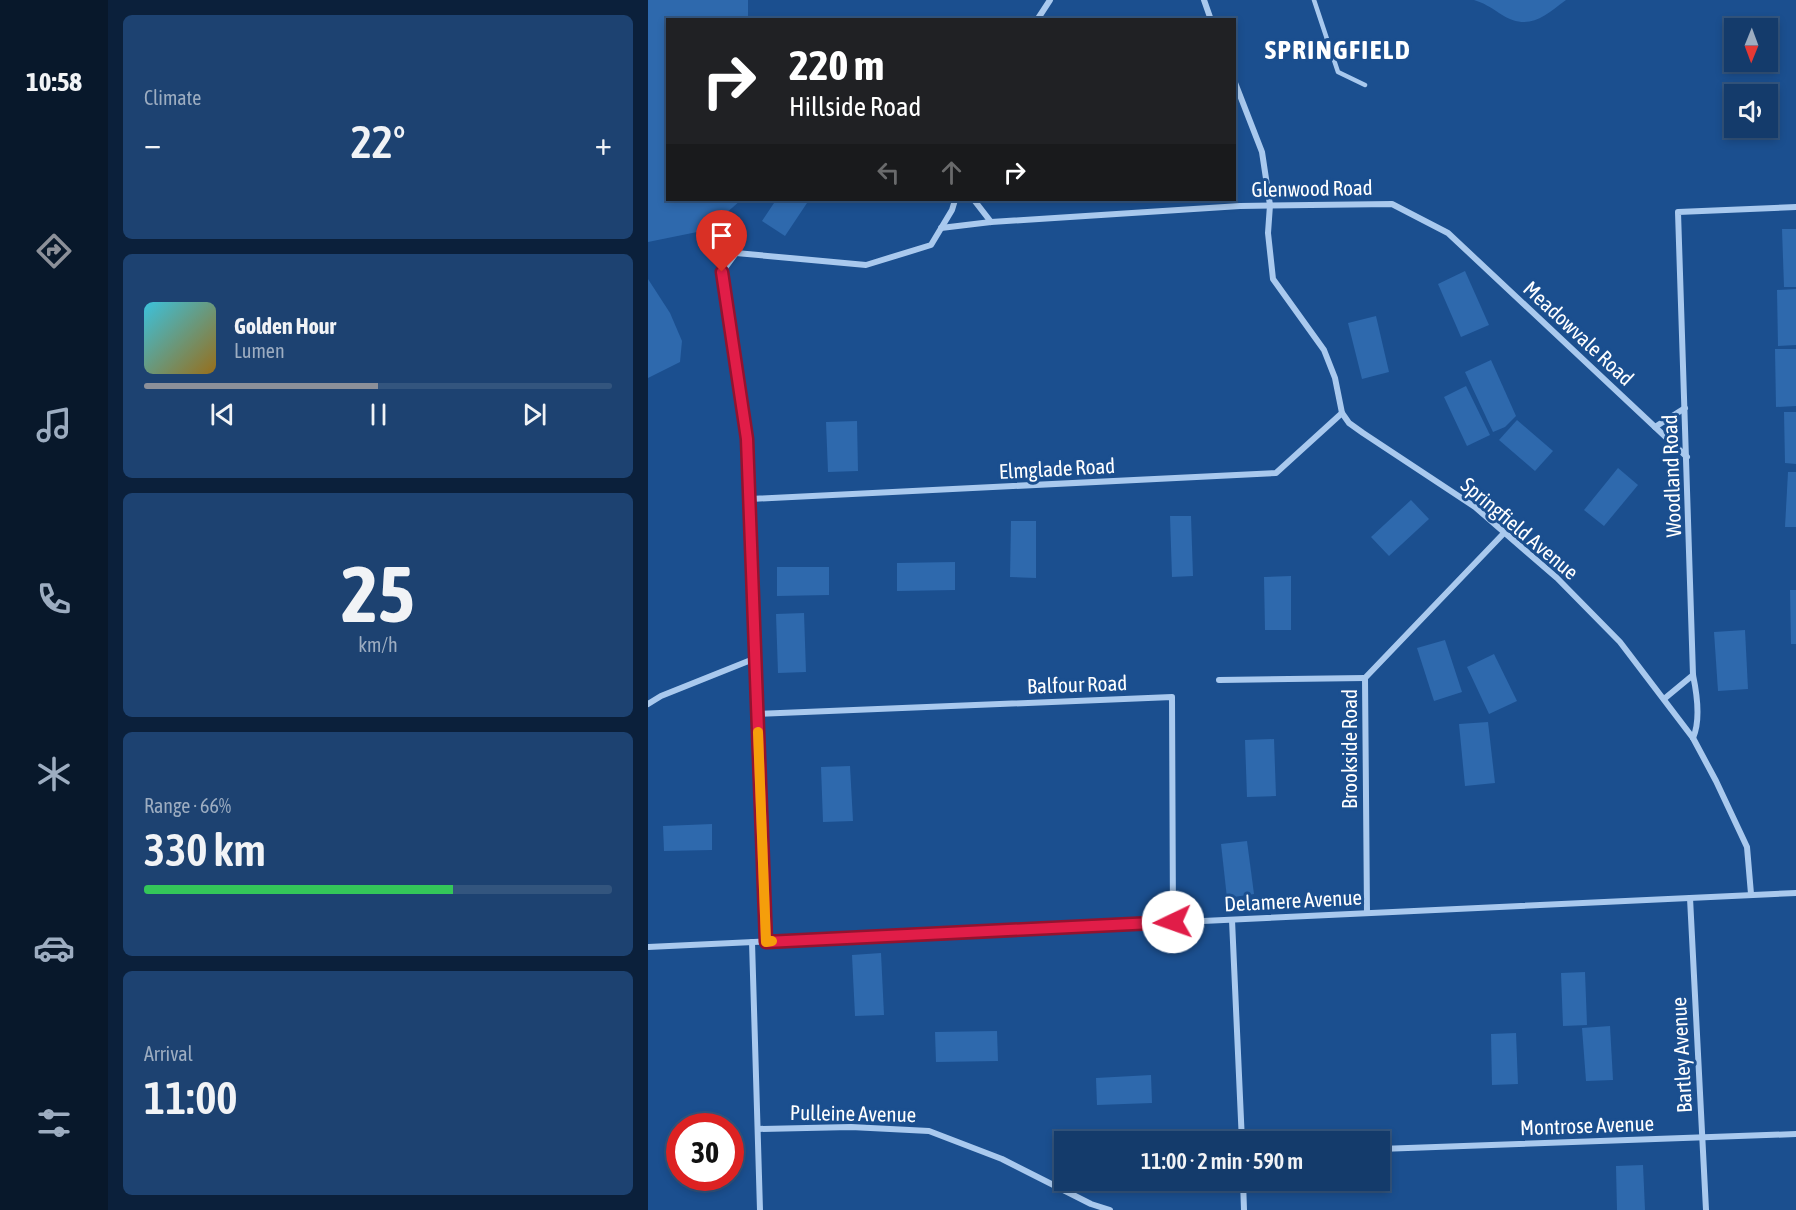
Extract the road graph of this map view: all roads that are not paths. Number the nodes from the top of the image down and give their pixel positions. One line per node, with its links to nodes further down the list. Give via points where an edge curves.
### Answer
1 (1050, 0): 4 (street)
2 (1204, 0): 5 (street)
3 (1314, 0): 7 (lane, via 1338,72)
4 (1038, 18)
5 (1210, 18)
6 (1236, 85): 10 (street, via 1262,152)
7 (1365, 85)
8 (955, 201): 13 (street)
9 (975, 201): 12 (street)
10 (1270, 206): 12 (street, Glenwood Road); 14 (street, Glenwood Road, via 1392,204); 16 (street, via 1272,279 1324,350)
11 (1796, 207): 15 (street, Woodland Road, via 1678,212)
12 (991, 222): 13 (street, Glenwood Road)
13 (941, 228): 19 (street, via 931,245 866,265 736,253 722,272 747,439)
14 (1448, 233): 17 (street, Meadowvale Road)
15 (1685, 408): 17 (street); 18 (street, Woodland Road)
16 (1342, 413): 19 (street, Elmglade Road, via 1276,473); 20 (street, Springfield Avenue, via 1349,423 1475,507)
17 (1655, 427): 18 (street, Meadowvale Road)
18 (1687, 457): 22 (street, Woodland Road)
19 (751, 499): 21 (street)
20 (1504, 533): 23 (street, Brookside Road); 25 (street, Springfield Avenue, via 1600,621)
21 (756, 658): 26 (street); 27 (street)
22 (1693, 675): 25 (street); 28 (street, Woodland Road)
23 (1365, 678): 24 (street); 32 (street, Brookside Road)
24 (1219, 680)
25 (1664, 699): 28 (street, Springfield Avenue)
26 (648, 704)
27 (758, 714): 34 (street, Balfour Road, via 1172,697); 36 (street)
28 (1693, 738): 30 (street, Springfield Avenue, via 1747,847)
29 (1796, 892): 30 (street, Delamere Avenue)
30 (1751, 894): 31 (street, Delamere Avenue)
31 (1690, 898): 32 (street, Delamere Avenue); 41 (street, Bartley Avenue)
32 (1367, 913): 33 (street, Delamere Avenue)
33 (1232, 920): 34 (street, Delamere Avenue); 39 (street)
34 (1173, 922): 36 (street, Delamere Avenue)
35 (752, 942): 36 (street, Delamere Avenue); 37 (street, Delamere Avenue); 38 (street)
36 (766, 942)
37 (648, 947)
38 (758, 1129): 44 (street); 45 (street, Pulleine Avenue, via 851,1127 929,1131 1002,1159 1090,1204)
39 (1242, 1131)
40 (1796, 1134): 41 (street, Montrose Avenue)
41 (1702, 1137): 42 (street, Montrose Avenue); 47 (street, Bartley Avenue)
42 (1390, 1149)
43 (1244, 1191): 46 (street)
44 (760, 1210)
45 (1110, 1210)
46 (1244, 1210)
47 (1706, 1210)

